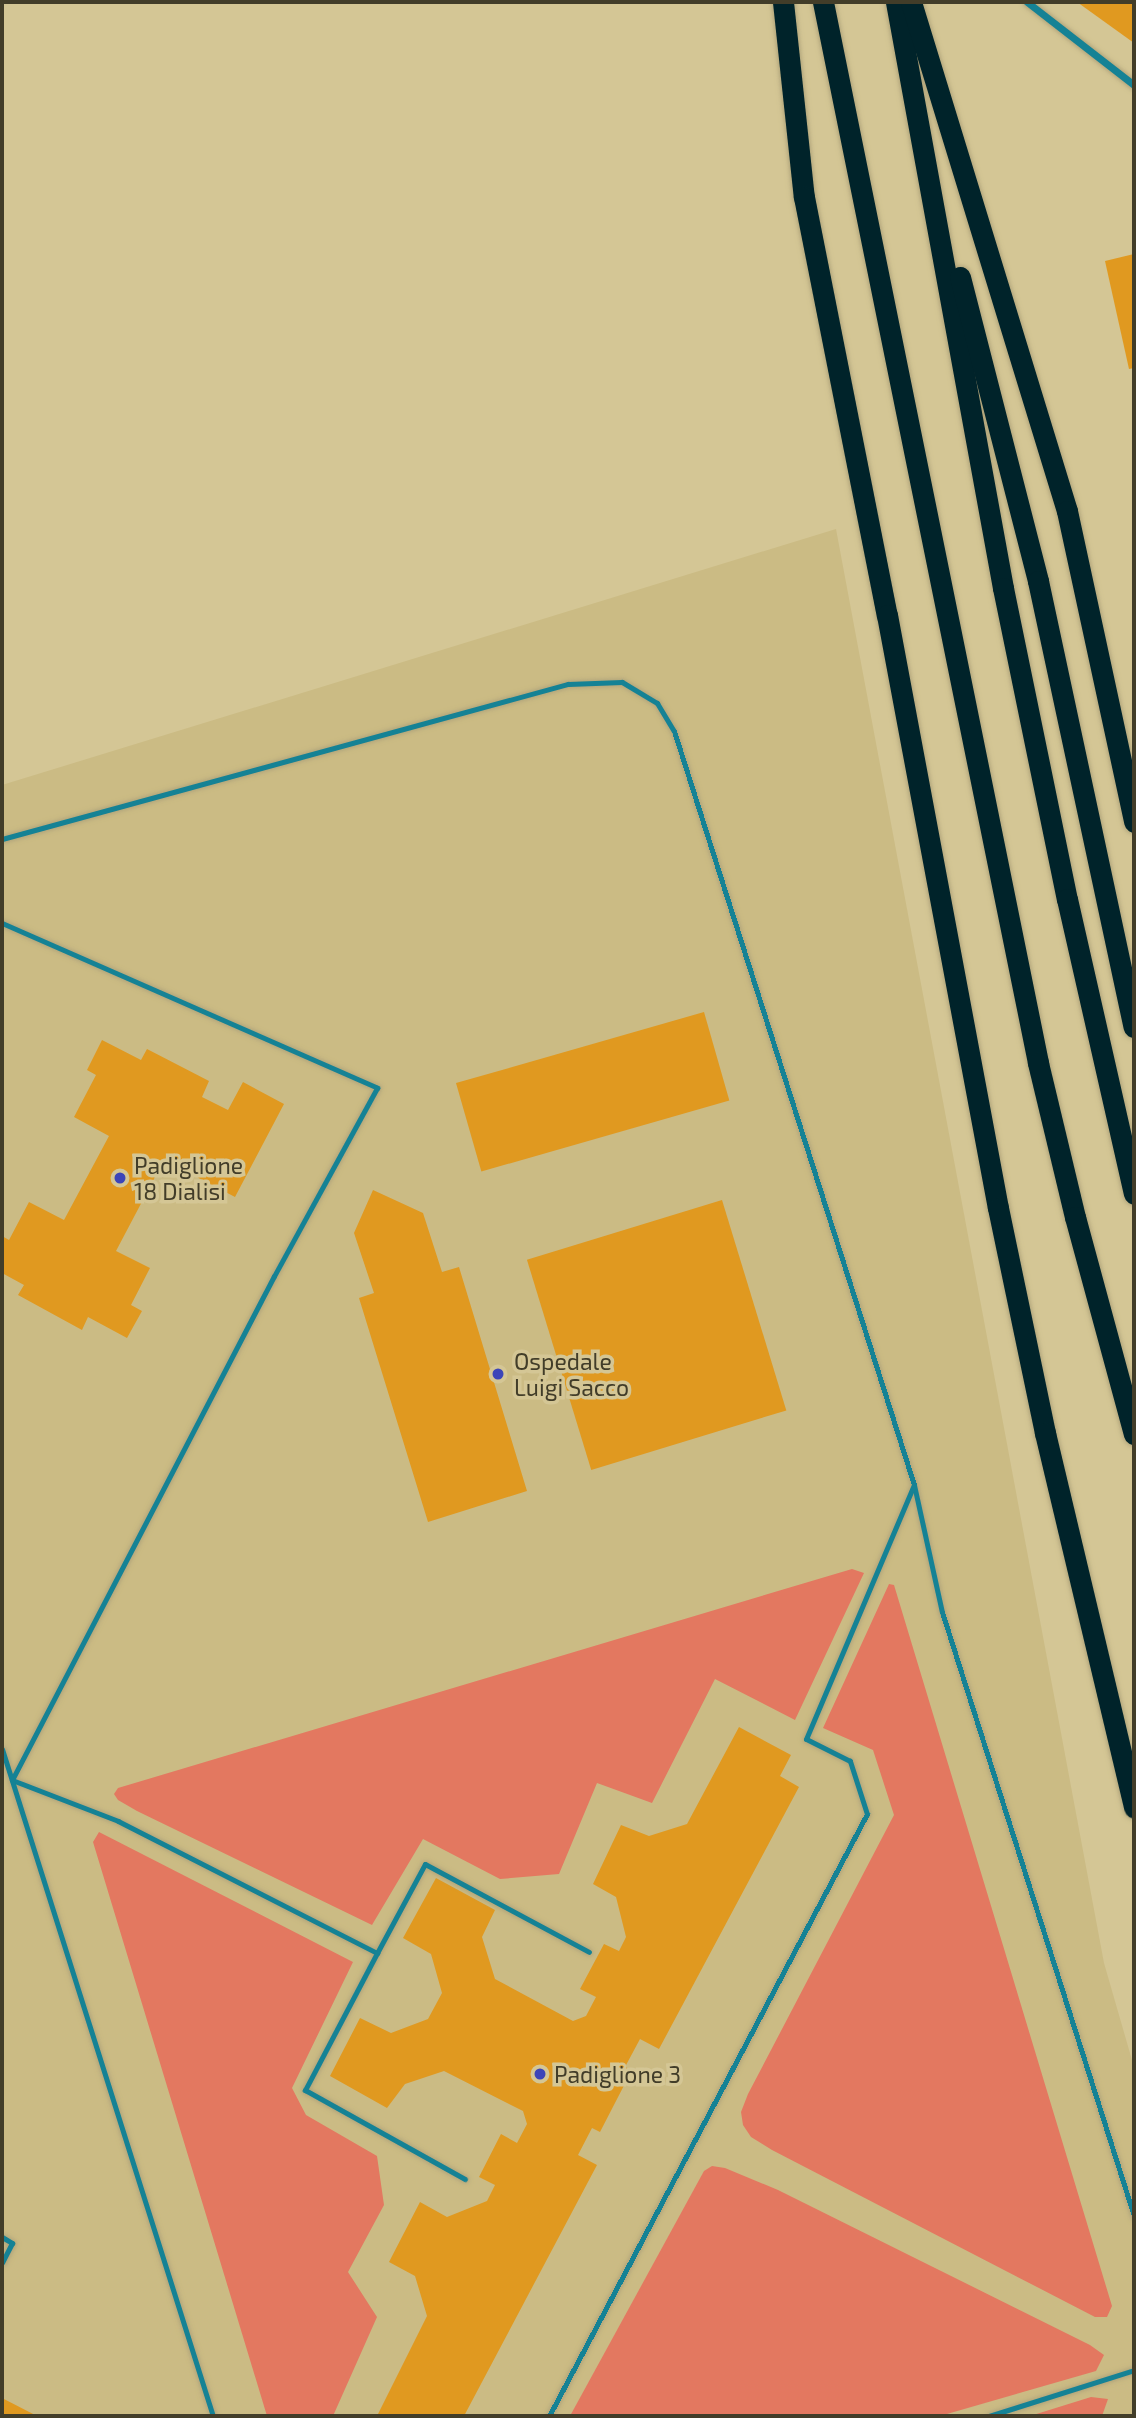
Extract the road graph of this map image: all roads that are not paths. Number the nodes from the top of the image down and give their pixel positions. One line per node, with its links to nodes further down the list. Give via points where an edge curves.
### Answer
1 (783, 2): 17 (highway, via 804,197 998,1208 1045,1433)
2 (823, 2): 13 (highway, via 1035,1051)
3 (896, 2): 7 (highway)
4 (911, 2): 8 (highway, via 1067,510)
5 (1027, 2): 6 (street)
6 (1134, 85)
7 (918, 113): 11 (highway, via 1038,581); 12 (highway, via 1003,589)
8 (1134, 822)
9 (2, 839): 14 (lane, via 568,684 622,682 657,703 674,731)
10 (2, 923): 16 (lane, via 377,1087)
11 (1134, 1027)
12 (1134, 1193)
13 (1134, 1434)
14 (914, 1485): 21 (lane, via 943,1612); 26 (lane, via 806,1739 850,1761 867,1814)
15 (2, 1749): 16 (lane)
16 (12, 1780): 19 (lane, via 118,1821); 25 (lane)
17 (1134, 1808)
18 (589, 1952): 19 (lane, via 425,1864)
19 (377, 1953): 20 (lane, via 305,2090)
20 (465, 2179)
21 (1134, 2217)
22 (2, 2237): 23 (lane, via 12,2243)
23 (2, 2263)
24 (1134, 2370): 27 (lane)
25 (213, 2416)
26 (549, 2416)
27 (989, 2416)

